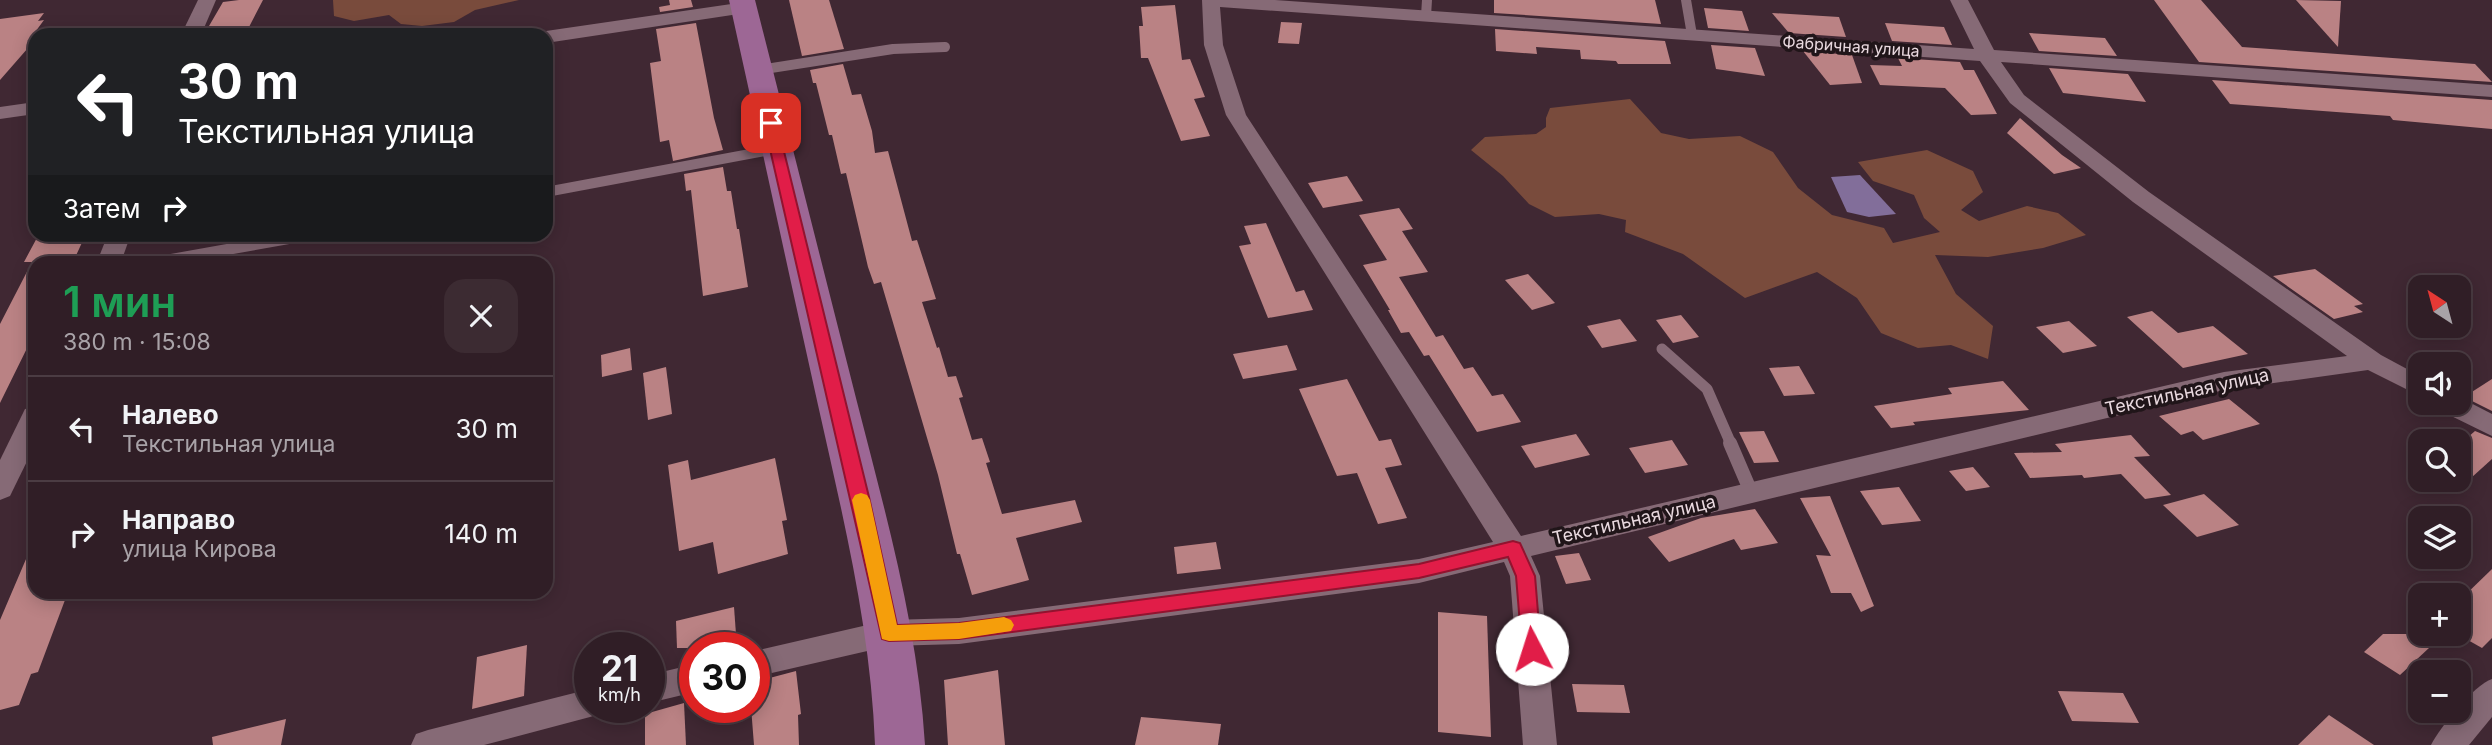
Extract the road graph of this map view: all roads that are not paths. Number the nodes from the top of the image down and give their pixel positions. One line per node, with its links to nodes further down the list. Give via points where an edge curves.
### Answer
1 (207, 0): 7 (street)
2 (1211, 0): 6 (street, Фабричная улица); 28 (street, via 1212,47 1237,115)
3 (1686, 0): 8 (lane)
4 (1959, 0): 11 (street)
5 (747, 3): 9 (street); 12 (main road)
6 (1427, 8): 8 (street, Фабричная улица)
7 (194, 28)
8 (1692, 35): 11 (street, Фабричная улица)
9 (553, 36)
10 (946, 47): 12 (lane, via 893,49)
11 (1987, 56): 13 (street, Фабричная улица); 21 (street, via 2017,99 2048,124 2141,197)
12 (759, 69): 16 (main road)
13 (2492, 91)
14 (28, 109): 15 (street)
15 (0, 113)
16 (776, 149): 17 (lane); 29 (main road)
17 (553, 191)
18 (269, 242): 19 (lane)
19 (190, 256)
20 (1662, 349): 27 (lane, via 1707,389)
21 (2372, 361): 22 (street); 27 (street, Текстильная улица, via 2224,381)
22 (2408, 380)
23 (2471, 415): 24 (street)
24 (2492, 426)
25 (28, 431): 26 (street)
26 (0, 489)
27 (1751, 492): 28 (street, Текстильная улица)
28 (1513, 548): 29 (street, Текстильная улица, via 1406,573 959,631); 35 (street, via 1525,576)
29 (889, 633): 30 (street, Текстильная улица); 34 (main road)
30 (770, 660)
31 (2492, 693): 36 (street)
32 (574, 707): 33 (street)
33 (428, 745)
34 (900, 745)
35 (1540, 745)
36 (2448, 745)

